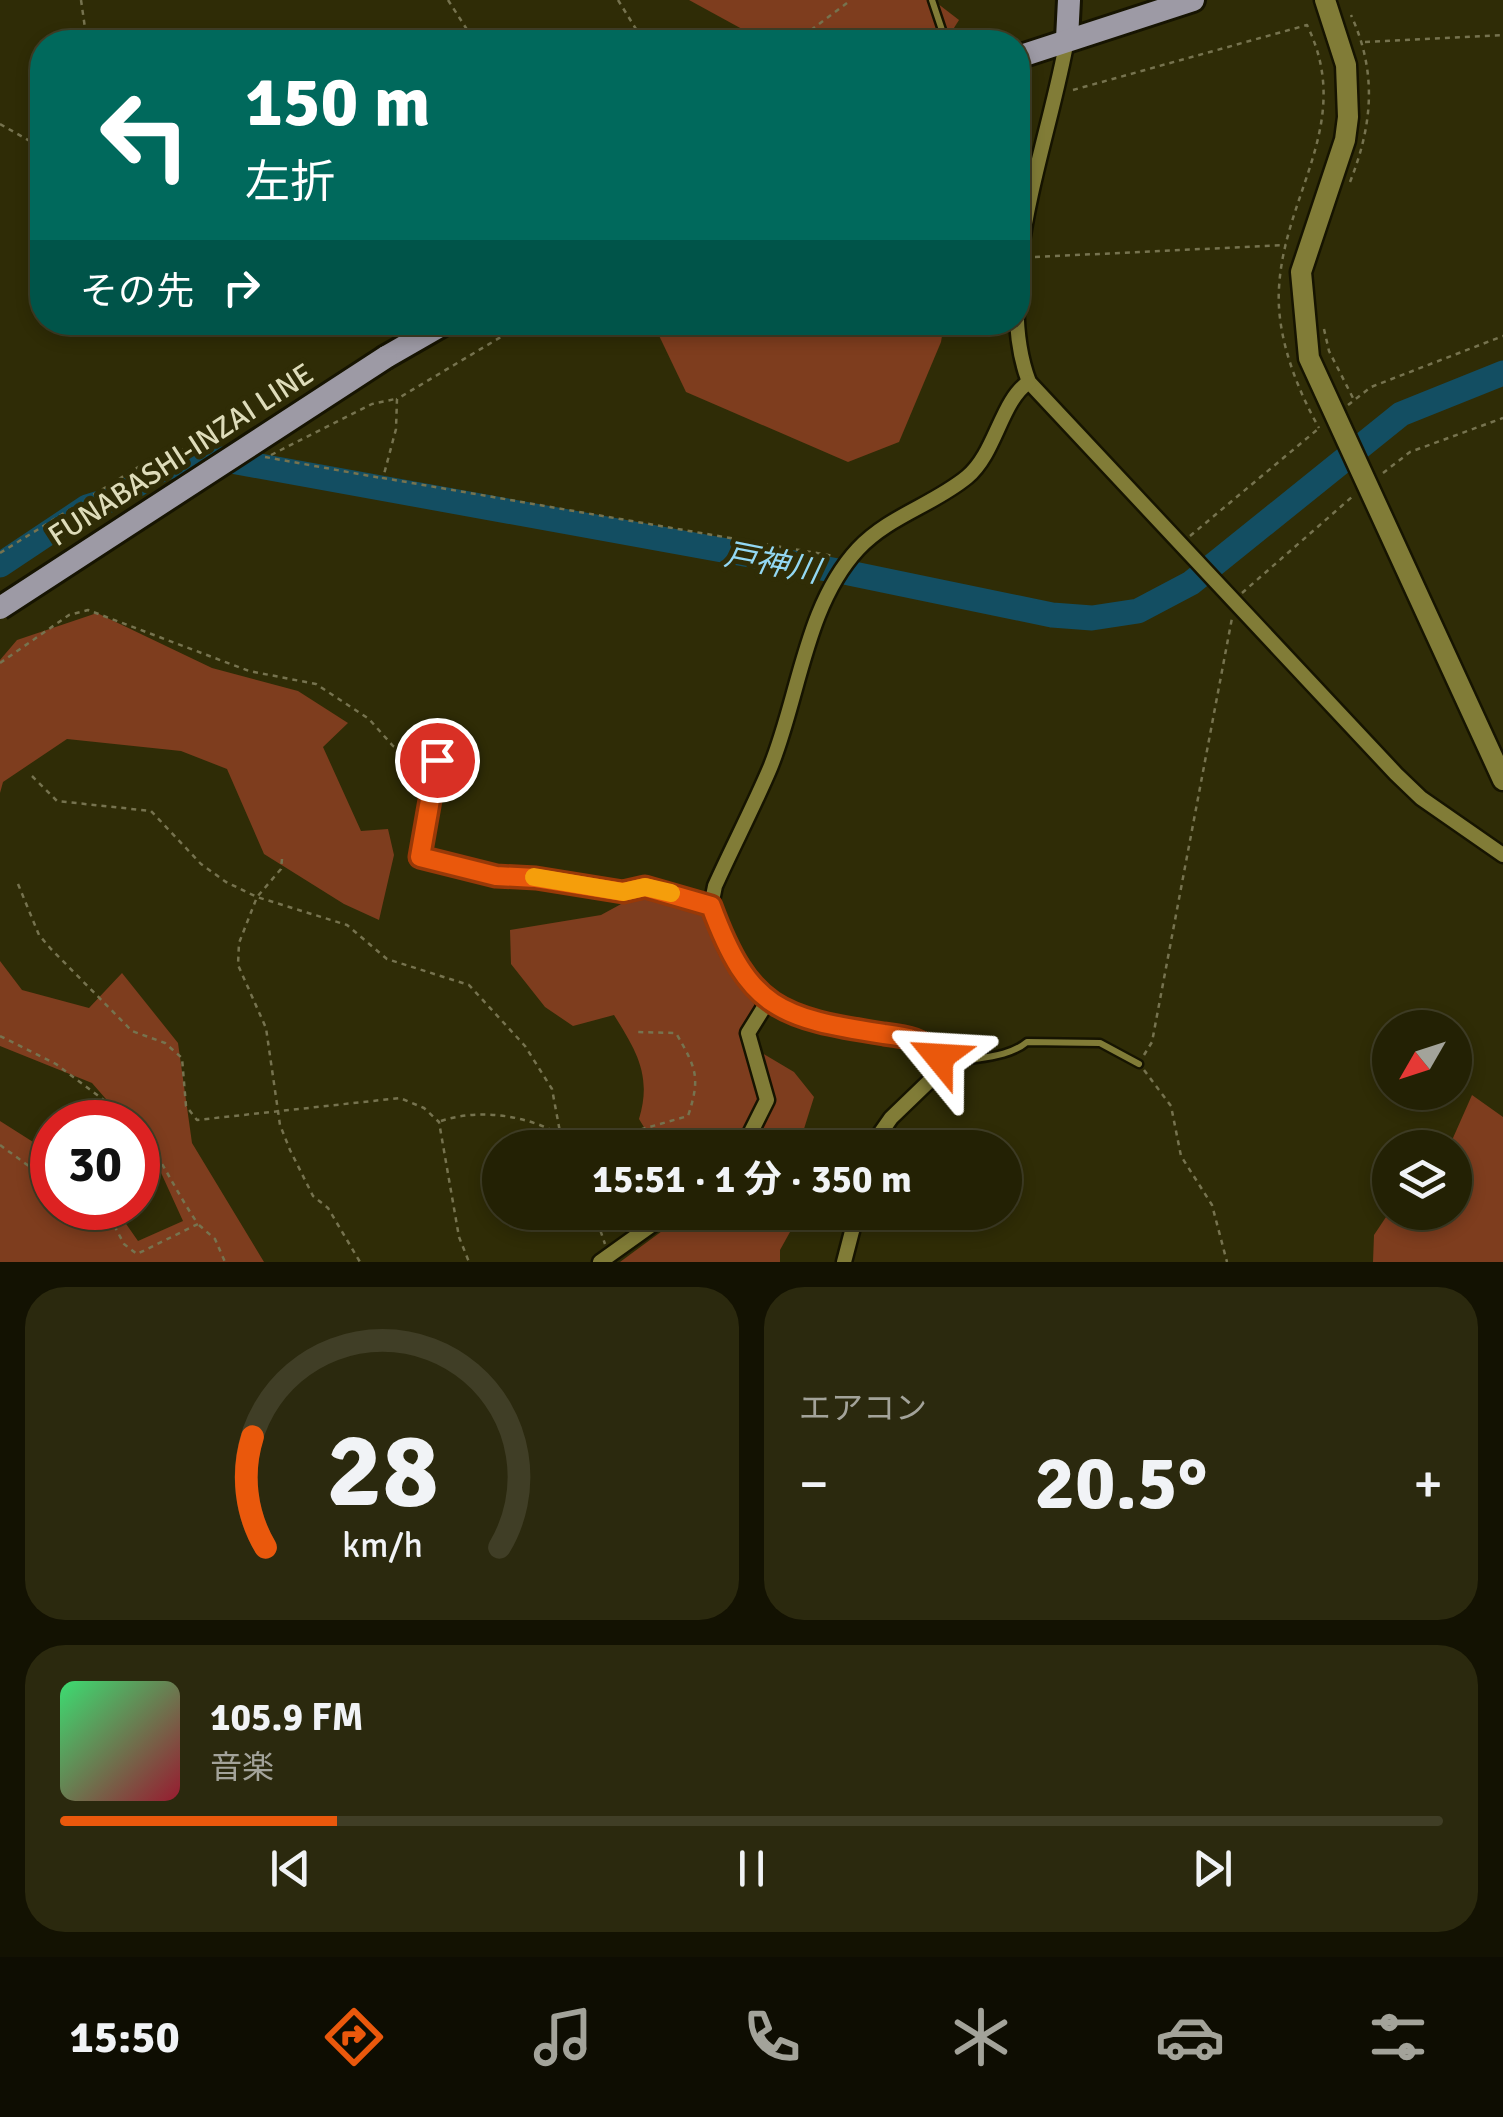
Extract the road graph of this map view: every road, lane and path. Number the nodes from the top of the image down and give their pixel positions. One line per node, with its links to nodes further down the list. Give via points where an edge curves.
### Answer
1 (81, 0): 10 (path)
2 (448, 0): 11 (path)
3 (618, 0): 12 (path)
4 (851, 0): 13 (path)
5 (932, 0): 14 (lane)
6 (1069, 0): 16 (main road)
7 (1192, 0): 16 (main road)
8 (1325, 0): 41 (street, via 1346,65 1348,117 1301,272 1308,358)
9 (1351, 15): 17 (path)
10 (85, 30)
11 (467, 30)
12 (637, 30)
13 (811, 30)
14 (942, 30)
15 (1503, 35): 17 (path)
16 (1067, 39): 18 (main road); 19 (street)
17 (1364, 42): 22 (path, via 1372,98)
18 (1030, 53)
19 (1057, 95): 23 (street); 24 (path, via 1307,26 1326,86 1321,137)
20 (0, 124): 21 (path)
21 (30, 141)
22 (1349, 183)
23 (1030, 211)
24 (1286, 245): 25 (path); 33 (path, via 1278,289 1283,336)
25 (1030, 257)
26 (1323, 324): 32 (path)
27 (424, 335): 37 (main road, FUNABASHI-INZAI LINE, bridge)
28 (504, 335): 31 (path)
29 (1020, 335): 30 (street)
30 (1028, 382): 35 (street, via 966,477 887,524); 36 (street)
31 (397, 399): 34 (path, via 372,404); 35 (path, via 383,478)
32 (1354, 400)
33 (1319, 428)
34 (268, 457)
35 (849, 560): 46 (street, via 832,586 770,766)
36 (1239, 606): 42 (street, via 1421,798); 50 (path, via 1152,1042)
37 (0, 608)
38 (0, 663): 39 (path, via 88,610 250,672 316,684 369,718 393,746)
39 (437, 760): 46 (lane, via 420,857 496,876 623,892 645,887)
40 (32, 776): 45 (path, via 57,801 150,812 201,864)
41 (1503, 780)
42 (1503, 855)
43 (282, 859): 45 (path)
44 (18, 884): 53 (path, via 51,949 132,1032 165,1042 182,1058 186,1106 197,1120)
45 (257, 897): 53 (path, via 238,965 266,1028); 56 (path, via 347,925 387,959 469,985 525,1046 552,1089)
46 (711, 906): 47 (street, via 727,950)
47 (766, 1004): 51 (street, via 823,1023 926,1042); 58 (street, via 748,1033 767,1100)
48 (634, 1032): 57 (path, via 676,1033 698,1087 688,1116)
49 (0, 1036): 52 (path, via 56,1064)
50 (1139, 1064): 51 (lane, via 1100,1043 1028,1042 1015,1053); 73 (path, via 1170,1106 1180,1156 1212,1205)
51 (946, 1066): 59 (street)
52 (104, 1100)
53 (278, 1110): 54 (path, via 400,1098); 70 (path, via 313,1196)
54 (439, 1122): 55 (path, via 523,1116); 71 (path)
55 (555, 1130)
56 (560, 1130)
57 (640, 1130)
58 (752, 1130)
59 (882, 1130)
60 (0, 1144): 62 (path)
61 (160, 1155): 63 (path)
62 (30, 1167)
63 (198, 1224): 64 (path, via 137,1254); 69 (path)
64 (117, 1230)
65 (598, 1230): 68 (path)
66 (644, 1230): 68 (street)
67 (853, 1230): 72 (street)
68 (604, 1258)
69 (225, 1262)
70 (360, 1262)
71 (469, 1262)
72 (844, 1262)
73 (1227, 1262)

